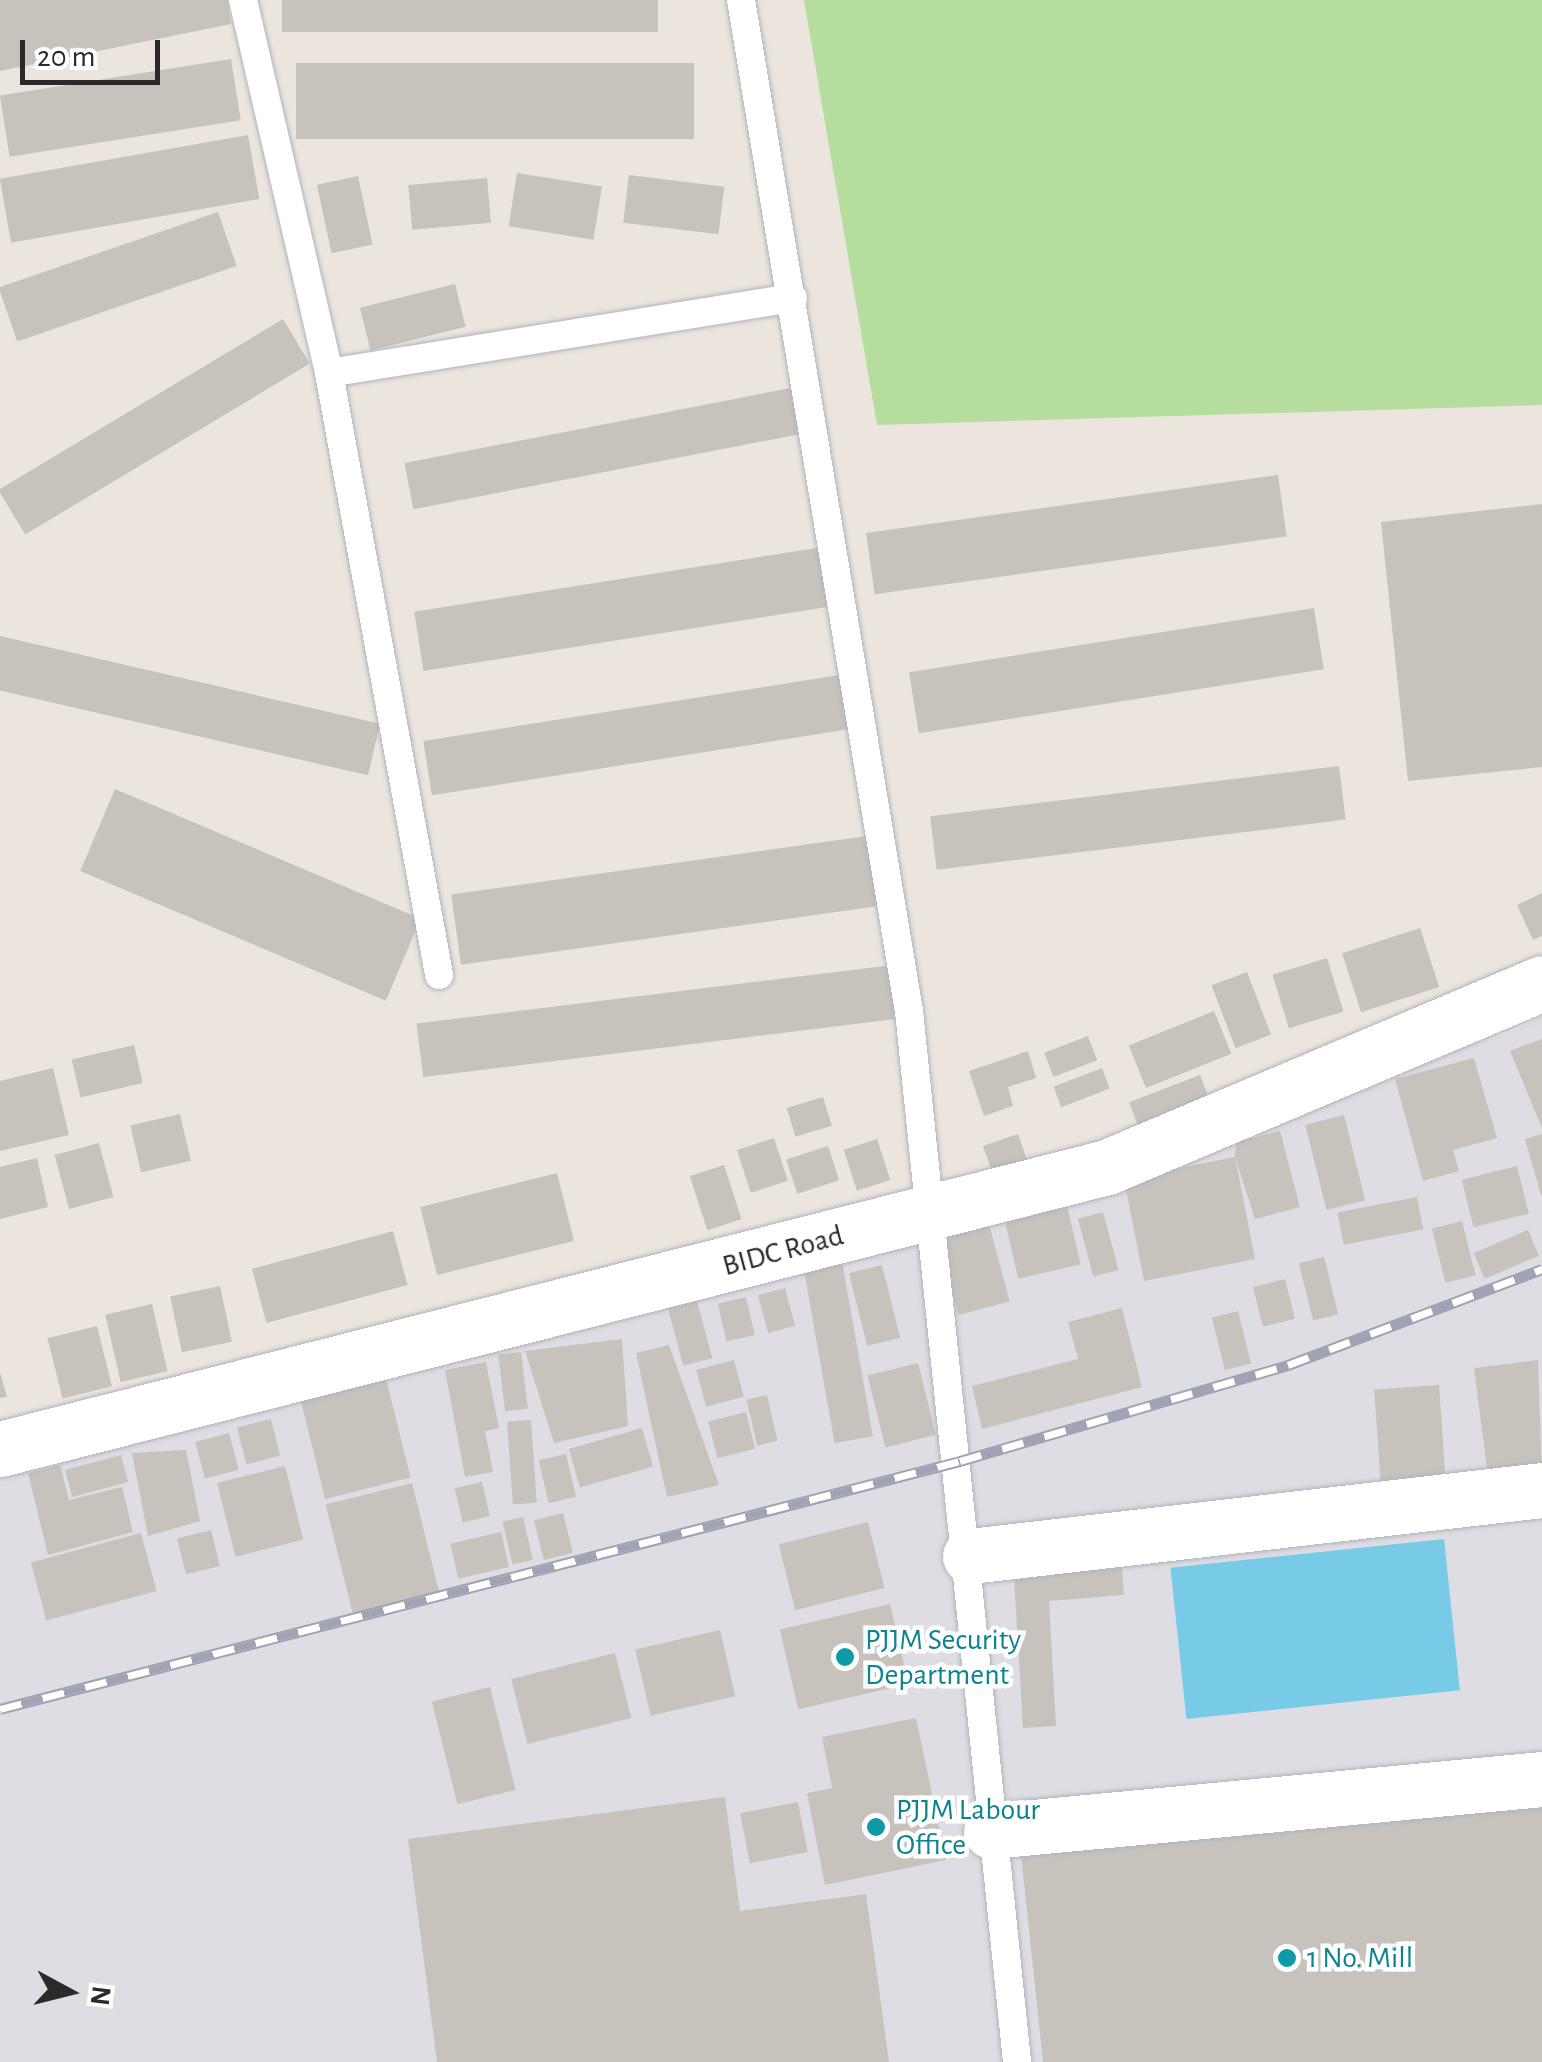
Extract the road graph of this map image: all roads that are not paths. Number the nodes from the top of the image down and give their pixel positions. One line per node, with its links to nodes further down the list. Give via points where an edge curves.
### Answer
1 (244, 0): 4 (lane)
2 (741, 0): 3 (lane)
3 (793, 298): 4 (lane); 7 (lane)
4 (329, 373): 5 (lane)
5 (439, 975)
6 (1542, 983): 7 (main road, BIDC Road, via 1108,1167)
7 (934, 1211): 8 (main road, BIDC Road); 10 (lane)
8 (0, 1449)
9 (1542, 1490): 10 (main road)
10 (970, 1556): 12 (lane)
11 (1542, 1778): 12 (main road)
12 (991, 1830): 13 (lane)
13 (1017, 2062)

